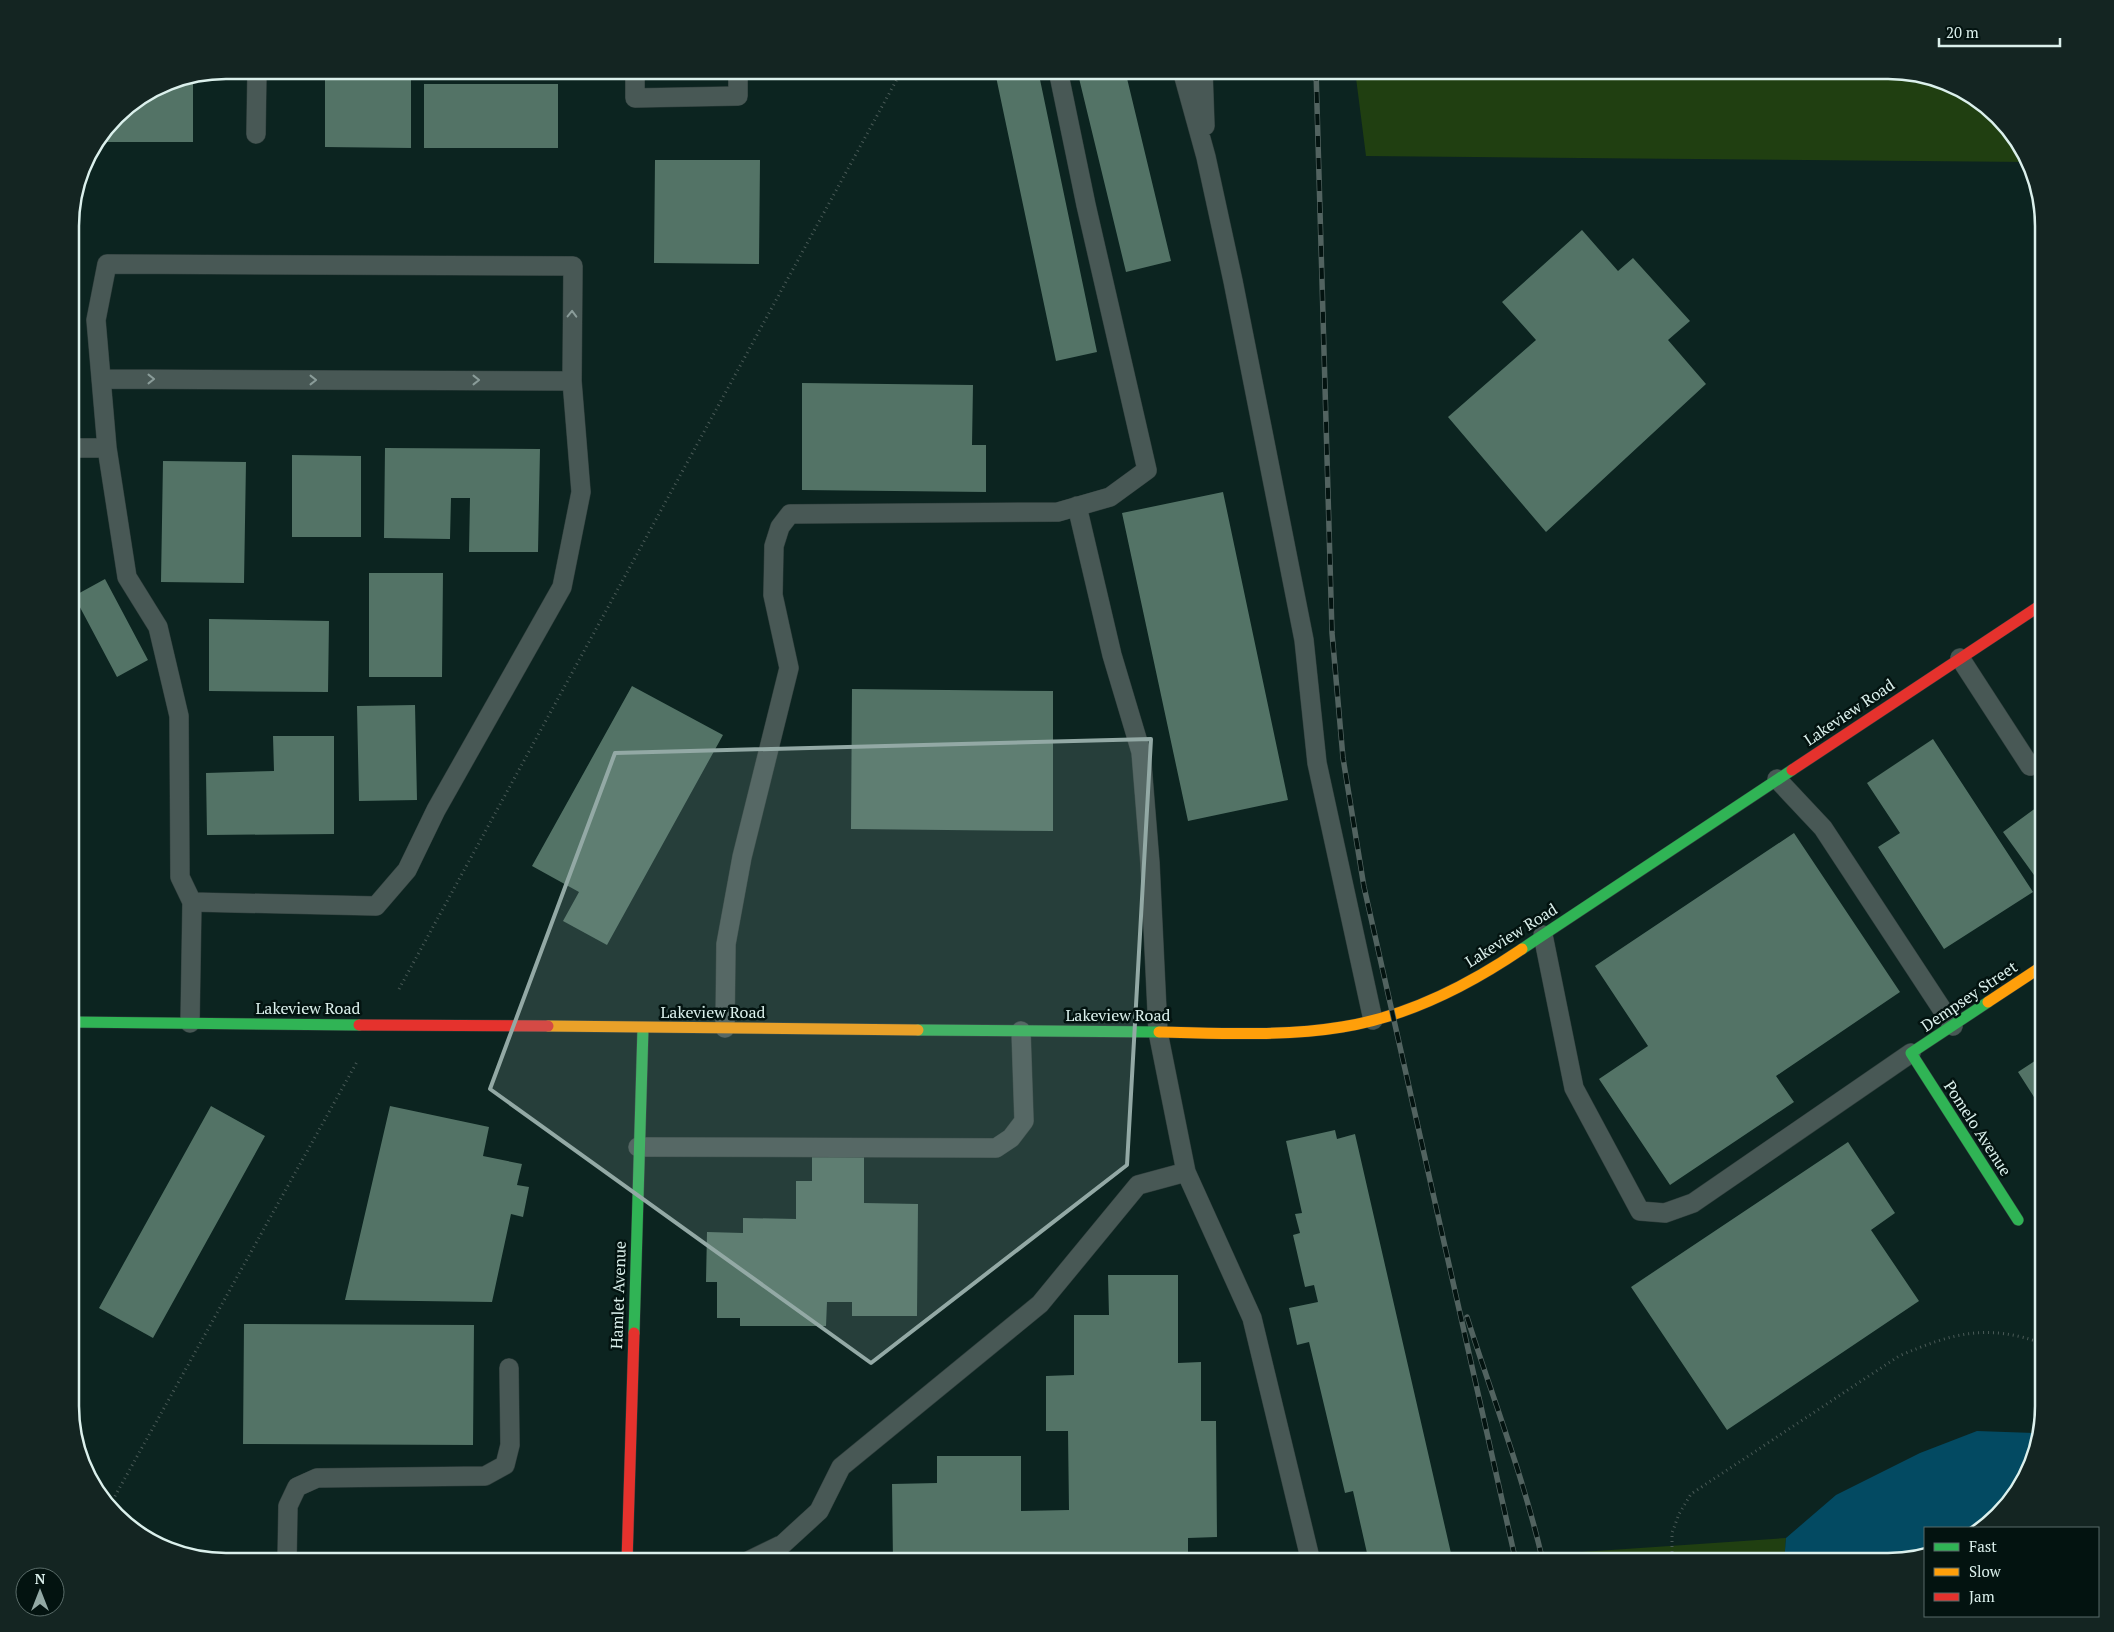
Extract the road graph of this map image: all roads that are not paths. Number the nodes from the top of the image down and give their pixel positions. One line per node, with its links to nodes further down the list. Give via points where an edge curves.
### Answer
1 (257, 79): 7 (lane)
2 (635, 79): 3 (lane, via 635,98 738,96)
3 (738, 79)
4 (1060, 79): 13 (lane, via 1147,470 1110,497)
5 (1184, 79): 8 (lane)
6 (1204, 79): 8 (lane)
7 (256, 134)
8 (1206, 157): 21 (lane, via 1304,640 1317,763)
9 (102, 379): 10 (lane, one-way to 10); 10 (lane, one-way to 9, via 573,266 107,264 96,320); 12 (lane)
10 (572, 381): 18 (lane, via 581,492 562,587 436,810 407,870 376,906)
11 (79, 448): 12 (lane)
12 (107, 448): 18 (lane, via 128,576 158,627 179,716 180,877)
13 (1077, 506): 26 (lane, via 1058,512 790,514 780,527 774,546 772,595 788,668 737,880 726,944); 28 (lane, via 1112,656 1141,752)
14 (2035, 608): 15 (main road, Lakeview Road)
15 (1960, 658): 16 (lane); 17 (main road, Lakeview Road)
16 (2030, 766)
17 (1778, 779): 19 (main road, Lakeview Road); 24 (lane, via 1823,828)
18 (192, 902): 23 (lane)
19 (1544, 935): 21 (main road, Lakeview Road, via 1428,1001); 29 (lane, via 1574,1088 1640,1211 1665,1213 1692,1203)
20 (2035, 971): 24 (main road, Dempsey Street)
21 (1373, 1020): 28 (main road, Lakeview Road, via 1313,1031)
22 (79, 1022): 23 (main road, Lakeview Road)
23 (190, 1023): 25 (main road, Lakeview Road)
24 (1953, 1026): 29 (main road, Dempsey Street)
25 (643, 1028): 26 (main road, Lakeview Road); 30 (main road, Hamlet Avenue)
26 (725, 1028): 27 (main road, Lakeview Road)
27 (1021, 1031): 28 (main road, Lakeview Road); 30 (lane, via 1024,1121 1011,1138 996,1148)
28 (1158, 1032): 31 (lane)
29 (1911, 1054): 32 (main road, Pomelo Avenue)
30 (638, 1147): 35 (main road, Hamlet Avenue)
31 (1186, 1172): 36 (lane, via 1138,1185 1040,1304 841,1468 819,1511 783,1544); 37 (lane, via 1252,1318)
32 (2018, 1220)
33 (509, 1368): 34 (lane, via 510,1445 505,1465 485,1476 317,1478 297,1487 288,1506)
34 (288, 1553)
35 (627, 1553)
36 (764, 1553)
37 (1309, 1553)

